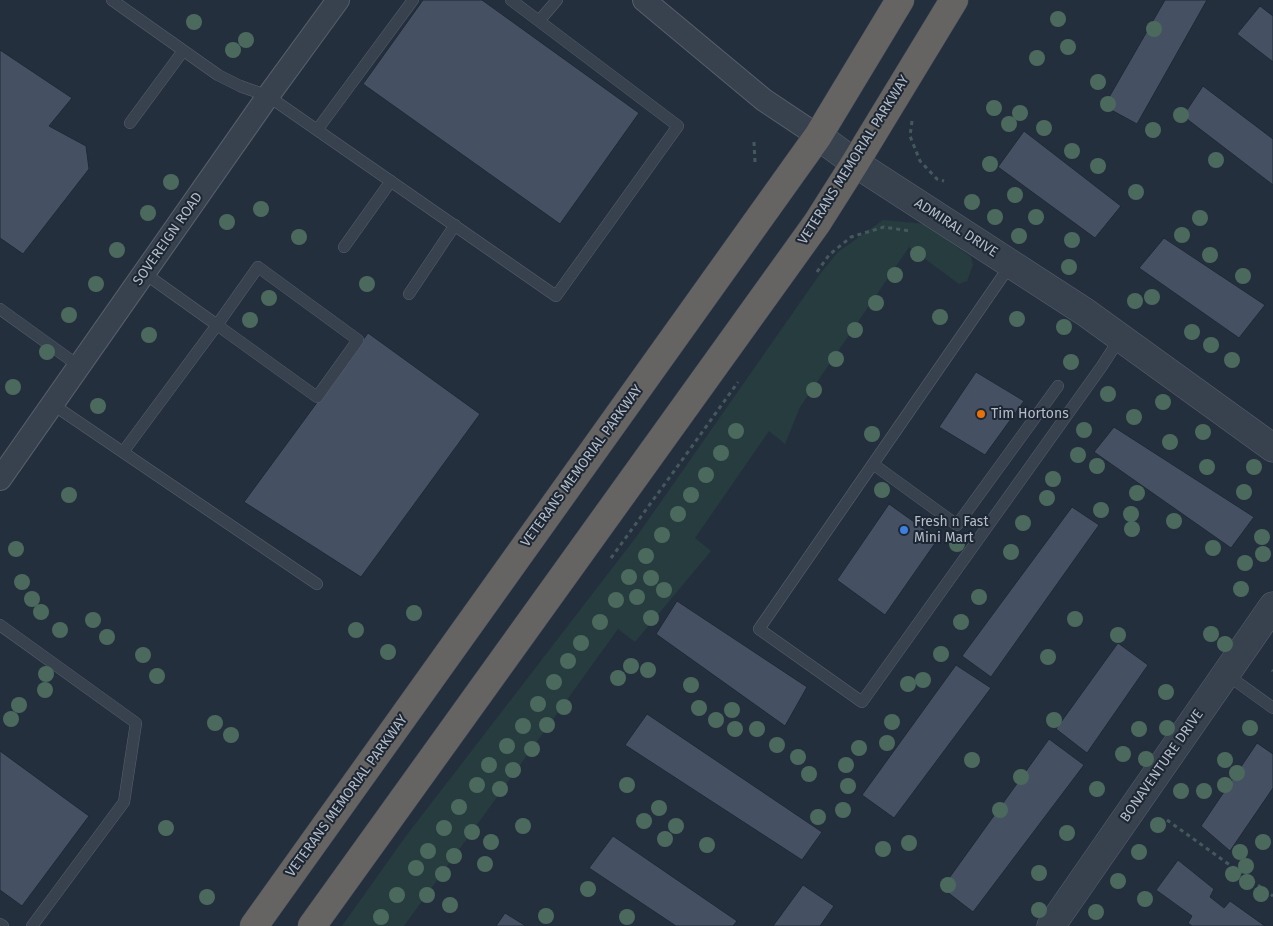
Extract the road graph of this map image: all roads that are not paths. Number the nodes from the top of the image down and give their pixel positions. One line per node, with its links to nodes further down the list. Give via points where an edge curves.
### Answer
1 (112, 0): 10 (lane)
2 (338, 0): 11 (street, SOVEREIGN ROAD)
3 (413, 0): 13 (lane)
4 (510, 0): 9 (lane)
5 (556, 0): 9 (lane)
6 (644, 0): 14 (street, ADMIRAL DRIVE, via 764,100)
7 (900, 0): 14 (highway, VETERANS MEMORIAL PARKWAY)
8 (954, 0): 15 (highway, VETERANS MEMORIAL PARKWAY)
9 (539, 21): 17 (lane, via 678,126 556,296)
10 (184, 51): 11 (lane, via 218,75); 12 (lane)
11 (268, 96): 13 (lane); 20 (street, SOVEREIGN ROAD)
12 (130, 123)
13 (317, 130): 16 (lane)
14 (818, 136): 15 (street, ADMIRAL DRIVE); 38 (highway, VETERANS MEMORIAL PARKWAY)
15 (855, 163): 19 (street, ADMIRAL DRIVE); 39 (highway, VETERANS MEMORIAL PARKWAY, via 817,223)
16 (391, 180): 17 (lane); 18 (lane)
17 (455, 225): 21 (lane)
18 (344, 247)
19 (1011, 264): 24 (street, ADMIRAL DRIVE); 30 (lane)
20 (144, 273): 23 (lane); 25 (street, SOVEREIGN ROAD)
21 (409, 294)
22 (0, 309): 25 (lane)
23 (217, 325): 23 (lane, via 317,397 358,340 258,267); 29 (lane)
24 (1120, 338): 28 (street, ADMIRAL DRIVE); 30 (lane, via 862,702 759,629)
25 (79, 366): 27 (street, SOVEREIGN ROAD)
26 (1058, 386): 30 (lane, via 957,525)
27 (52, 404): 29 (lane); 31 (street, SOVEREIGN ROAD)
28 (1273, 448)
29 (123, 452): 32 (lane)
30 (873, 464)
31 (0, 479)
32 (316, 584)
33 (1273, 606): 35 (street, BONAVENTURE DRIVE)
34 (0, 625): 37 (lane, via 136,723 124,802)
35 (1226, 674): 36 (lane); 40 (street, BONAVENTURE DRIVE)
36 (1273, 708)
37 (32, 926)
38 (254, 926)
39 (312, 926)
40 (1051, 926)

